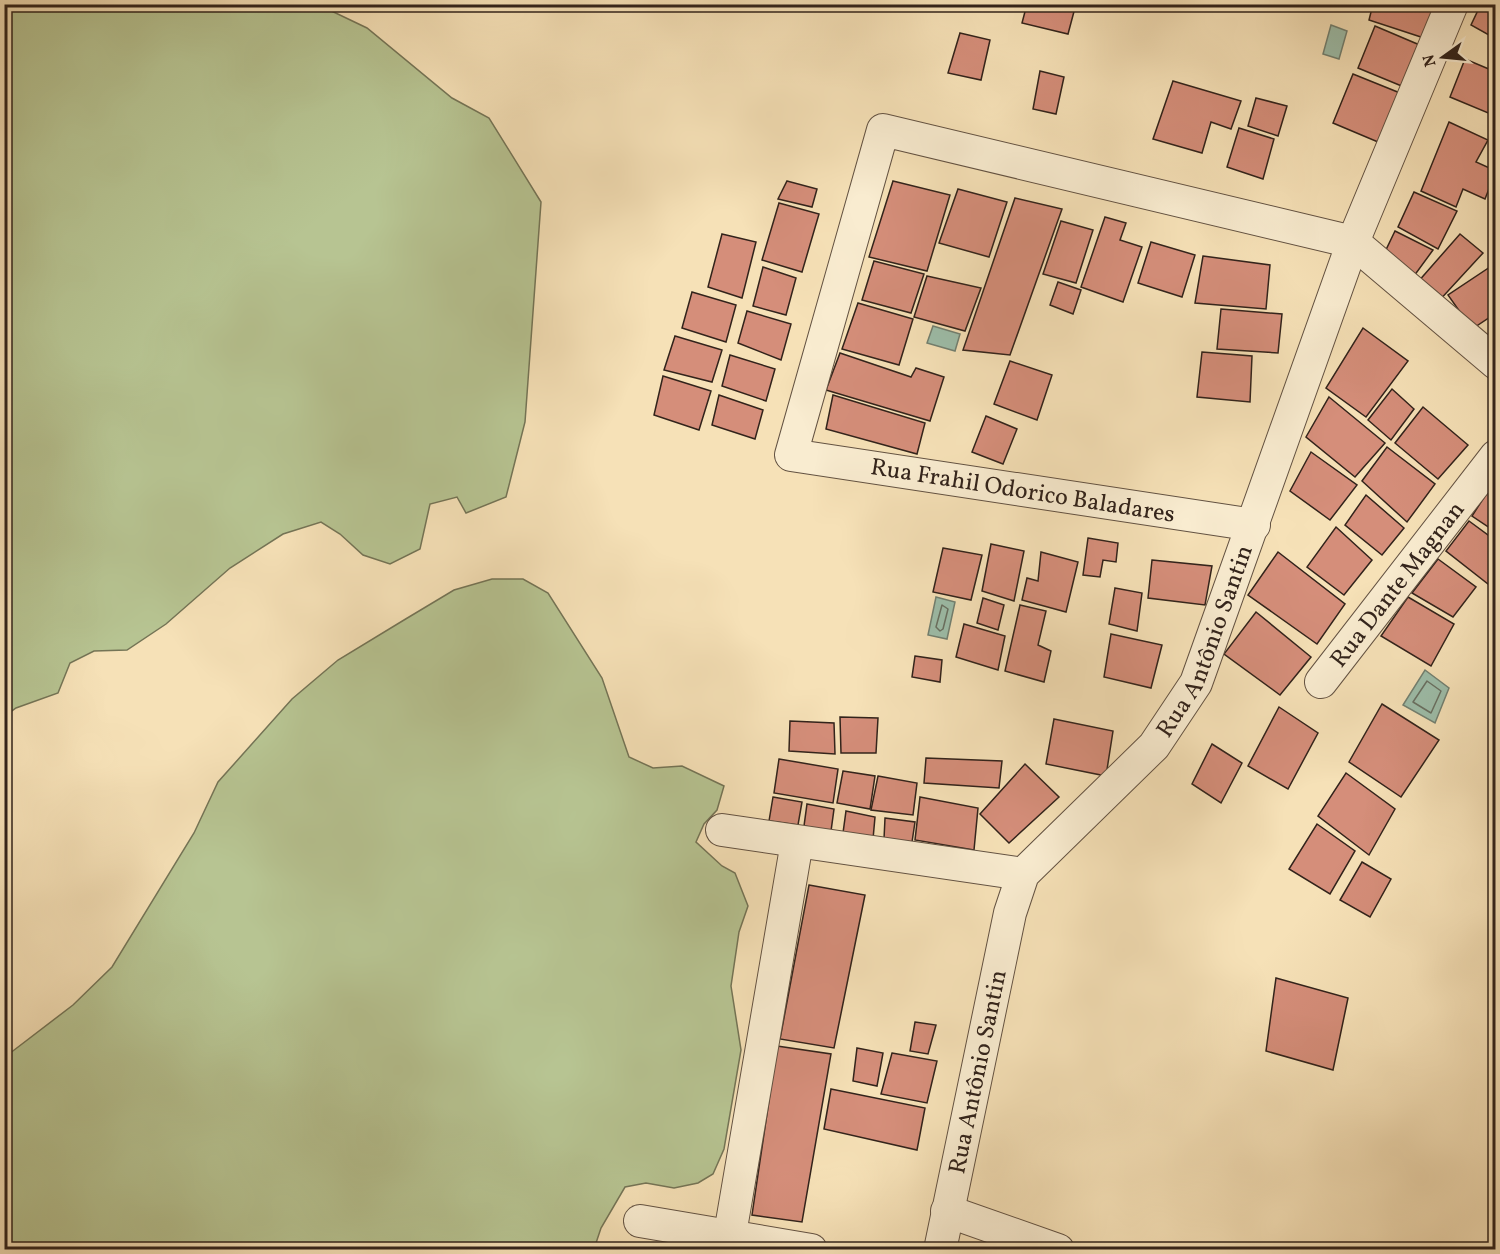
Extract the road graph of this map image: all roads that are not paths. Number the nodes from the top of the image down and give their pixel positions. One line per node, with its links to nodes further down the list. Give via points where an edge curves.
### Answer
1 (1452, 4): 2 (street, Rua Antônio Santin)
2 (1353, 242): 3 (street); 5 (street, Rua Antônio Santin); 5 (street, Rua Frahil Odorico Baladares, via 883,130 791,455)
3 (1496, 363)
4 (1496, 456): 6 (street, Rua Dante Magnan)
5 (1254, 525): 9 (street, Rua Antônio Santin, via 1196,682 1154,746)
6 (1321, 682)
7 (722, 830): 8 (street)
8 (797, 842): 9 (street); 12 (street)
9 (1023, 874): 10 (street, Rua Antônio Santin, via 1010,913)
10 (947, 1211): 14 (street, Rua Antônio Santin); 15 (street)
11 (640, 1221): 12 (street)
12 (729, 1234): 13 (street)
13 (811, 1250)
14 (940, 1250)
15 (1058, 1250)

